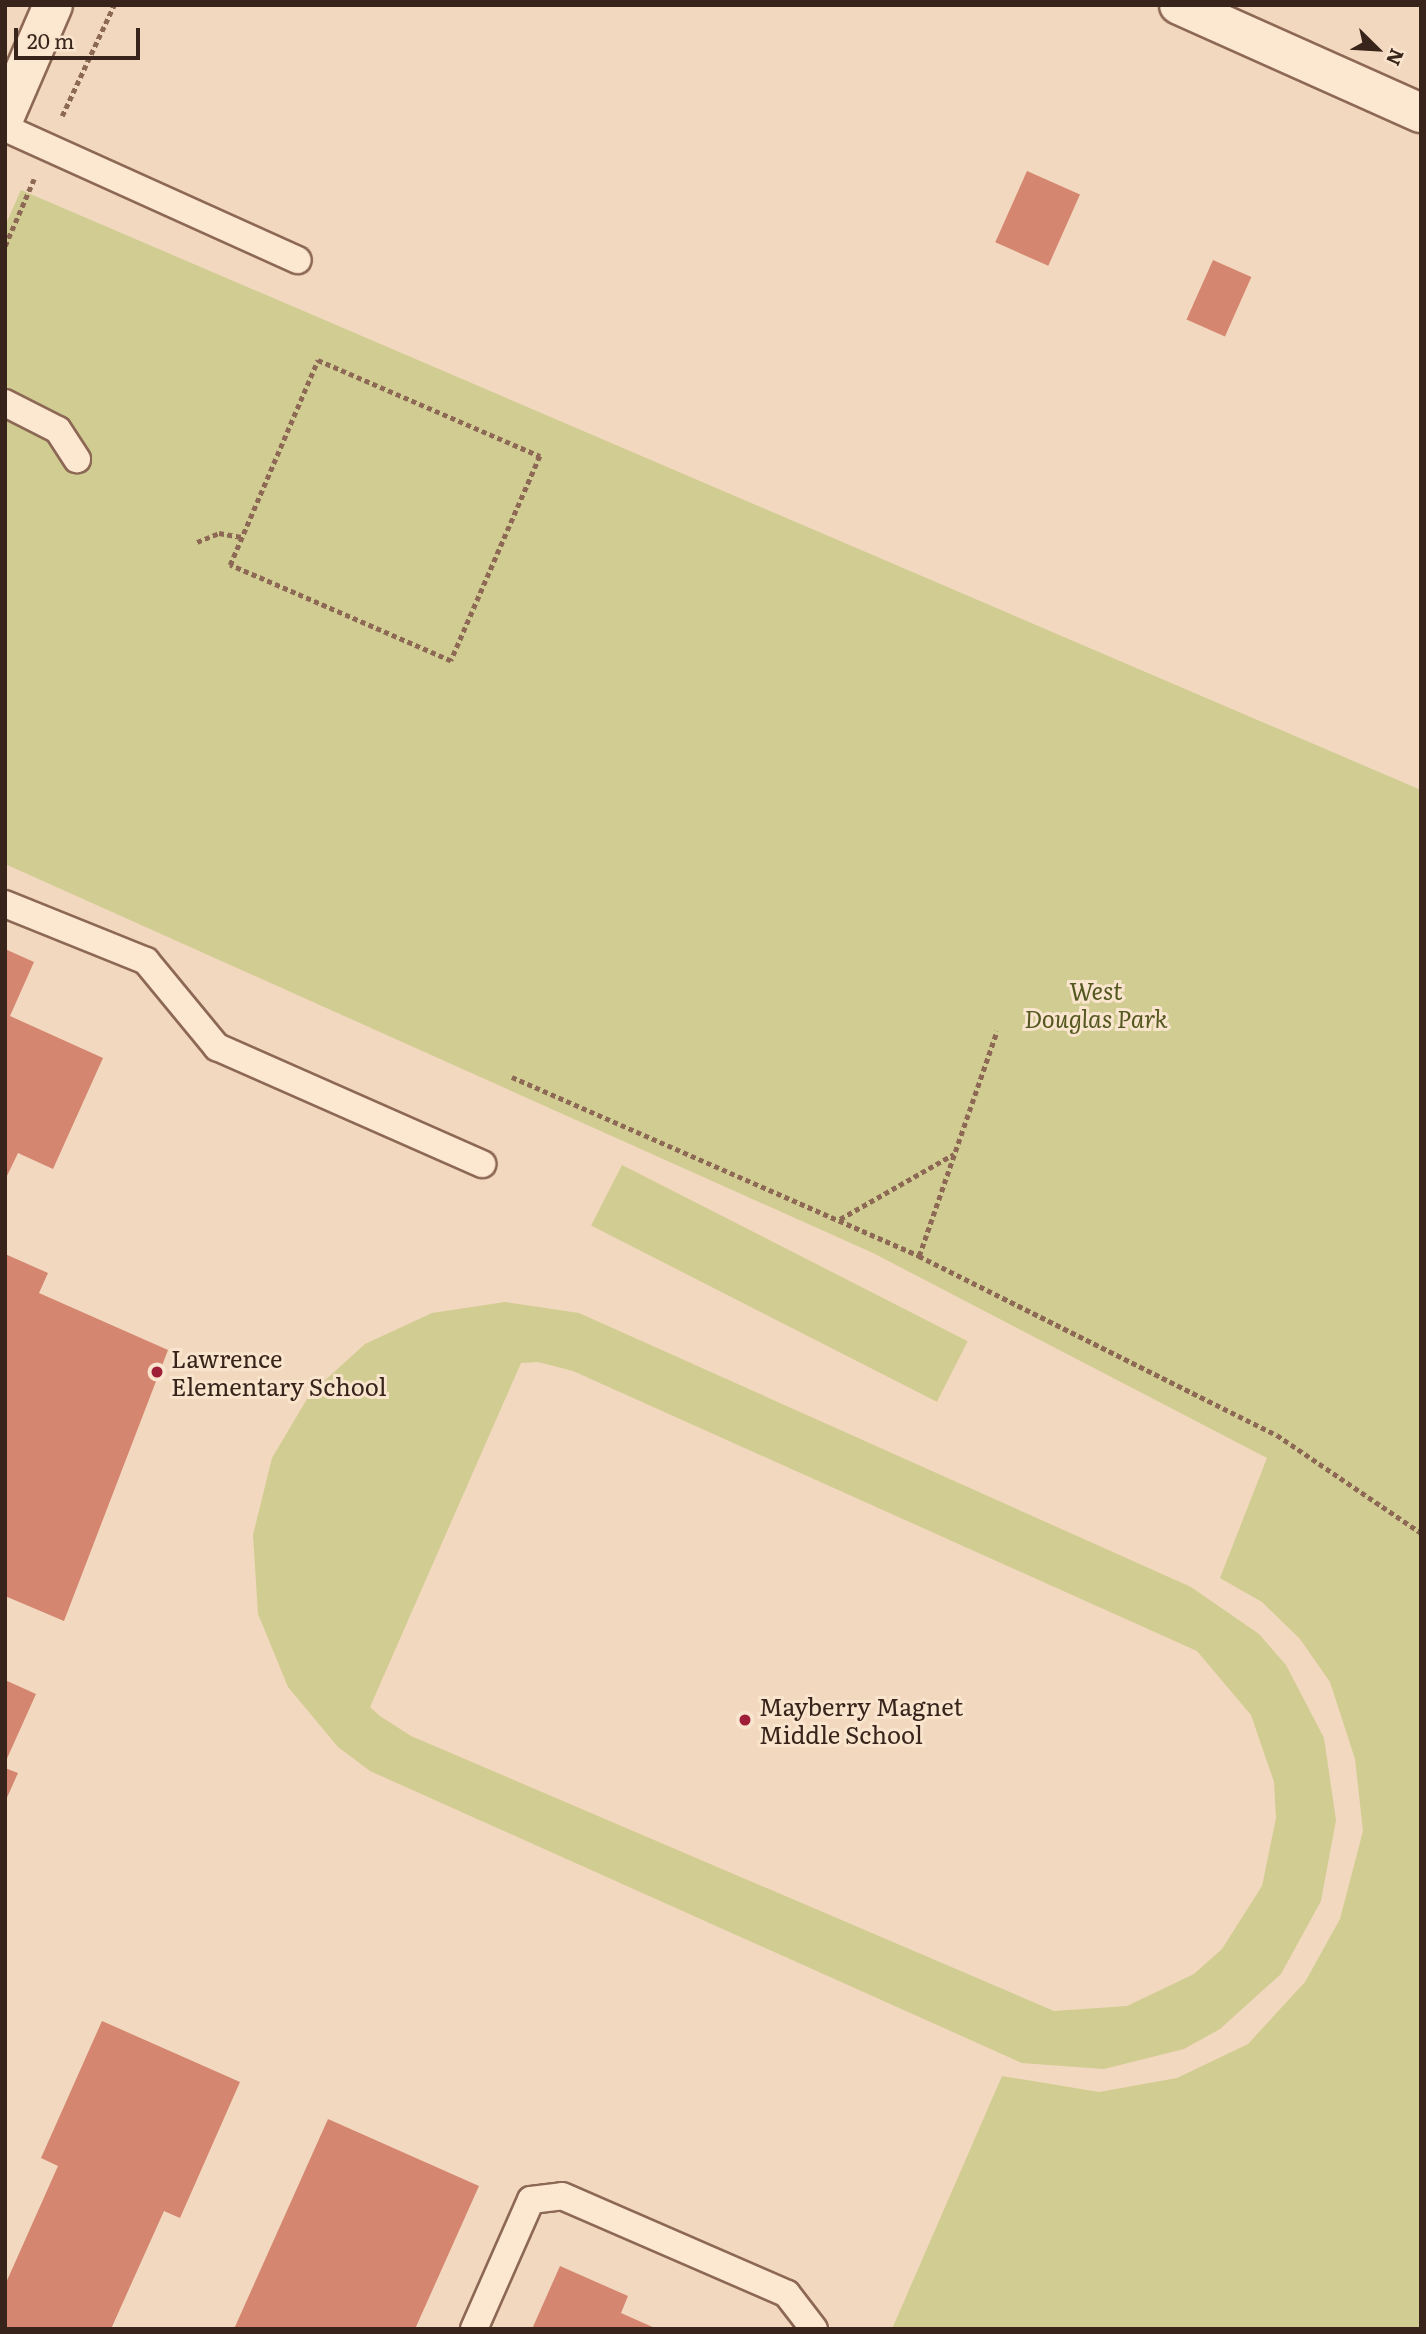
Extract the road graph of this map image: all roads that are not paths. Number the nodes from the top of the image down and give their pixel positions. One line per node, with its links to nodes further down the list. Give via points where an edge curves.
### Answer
1 (53, 5): 4 (street)
2 (1179, 5): 3 (street)
3 (1421, 113)
4 (5, 116)
5 (5, 128): 6 (lane)
6 (298, 260)
7 (5, 403): 8 (lane, via 58,430)
8 (77, 459)
9 (5, 904): 10 (lane, via 146,961 217,1047)
10 (482, 1164)
11 (474, 2329): 12 (lane, via 531,2200 562,2196 786,2294)
12 (814, 2329)

